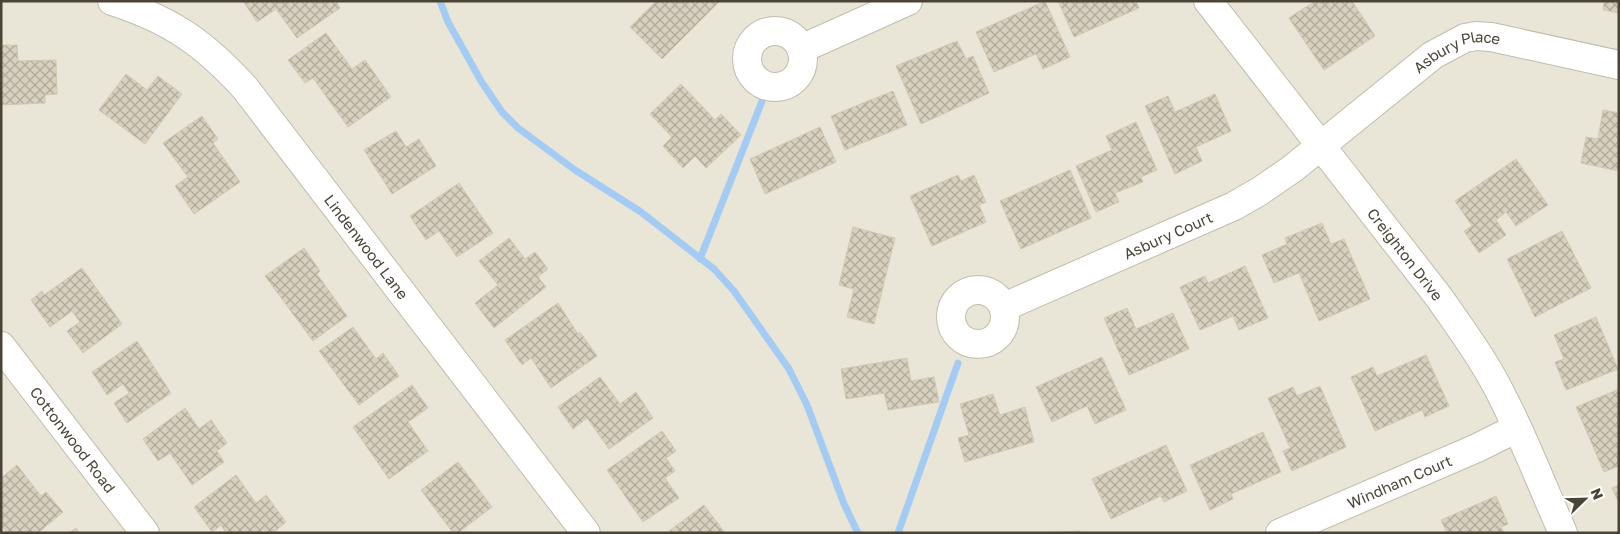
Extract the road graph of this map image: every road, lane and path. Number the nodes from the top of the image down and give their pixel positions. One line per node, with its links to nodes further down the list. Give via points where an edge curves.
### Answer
1 (112, 1): 11 (street, Lindenwood Lane, via 185,33 222,63 245,88)
2 (908, 1): 4 (street)
3 (1208, 1): 6 (street, Creighton Drive)
4 (801, 49)
5 (1619, 65): 6 (street, Asbury Place, via 1491,37 1464,38 1433,55)
6 (1321, 146): 7 (street, Asbury Court, via 1234,206); 9 (street, Creighton Drive, via 1472,344)
7 (1004, 307)
8 (1, 346): 10 (street, Cottonwood Road)
9 (1517, 428): 12 (street, Windham Court); 13 (street, Creighton Drive)
10 (145, 533)
11 (586, 533)
12 (1280, 533)
13 (1562, 533)

